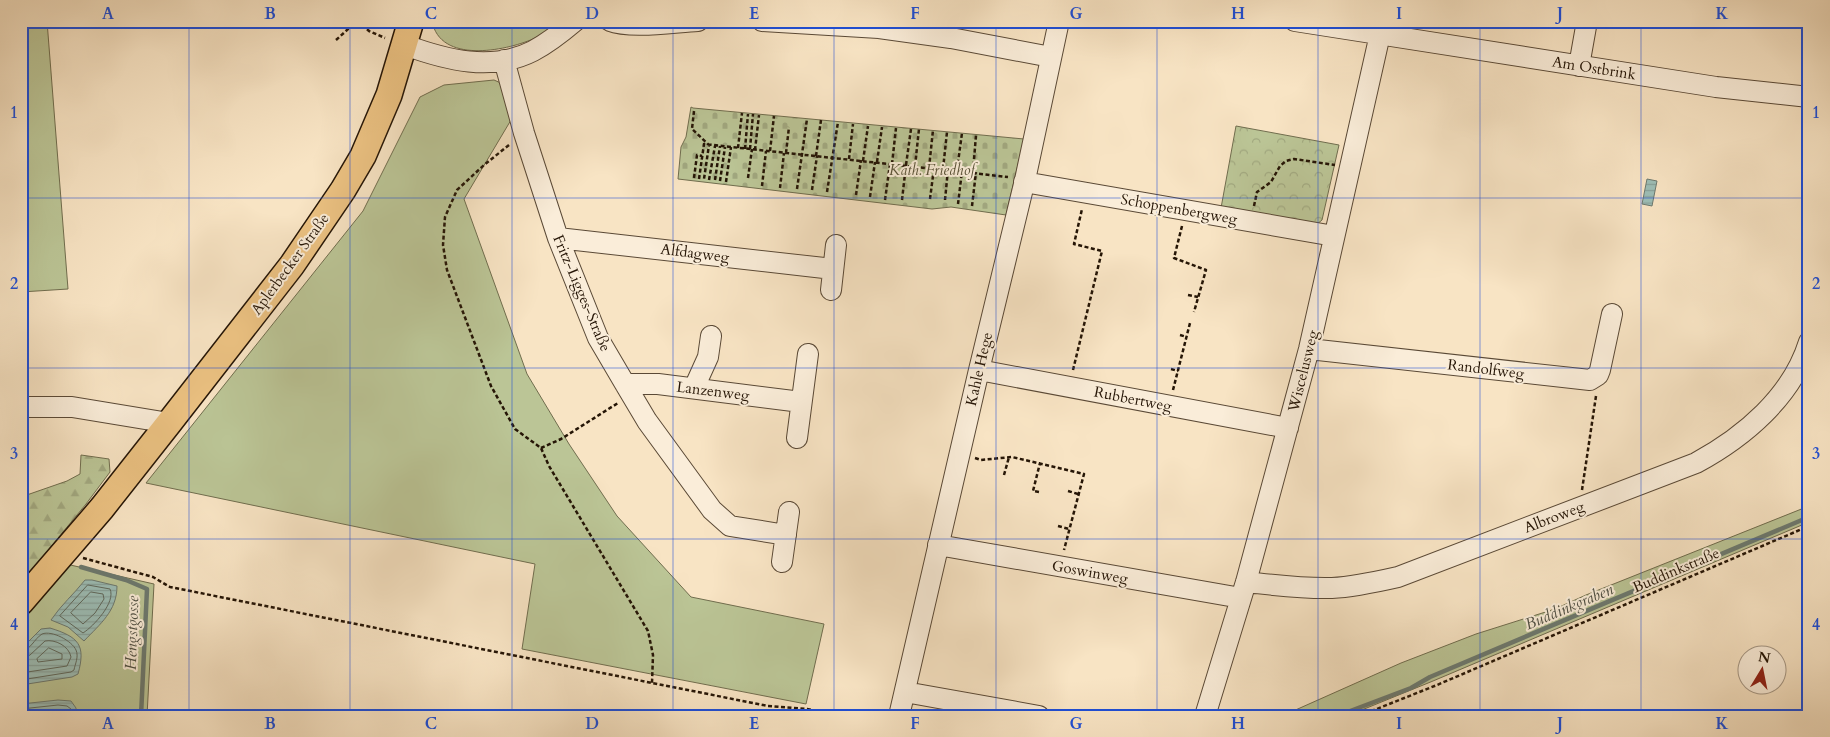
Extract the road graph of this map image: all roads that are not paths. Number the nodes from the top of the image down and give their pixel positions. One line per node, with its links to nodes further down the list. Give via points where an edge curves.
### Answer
1 (411, 21): 10 (main road, Aplerbecker Straße)
2 (574, 21): 12 (street, via 533,51)
3 (610, 21): 4 (street, via 633,24)
4 (698, 21)
5 (762, 21): 11 (street, via 879,28)
6 (1059, 21): 11 (street, Kahle Hege)
7 (1295, 21): 9 (street, Am Ostbrink)
8 (1587, 21): 13 (street)
9 (1382, 28): 13 (street, Am Ostbrink); 16 (street, Wiscelusweg)
10 (405, 45): 12 (street, via 455,61); 31 (main road, Aplerbecker Straße, via 389,95 363,156 344,190 292,265)
11 (1051, 57): 15 (street, Kahle Hege)
12 (504, 60): 17 (street, Fritz-Ligges-Straße)
13 (1579, 66): 14 (street, Am Ostbrink, via 1716,88)
14 (1809, 98)
15 (1024, 181): 16 (street, Schoppenbergweg); 26 (street, Kahle Hege)
16 (1334, 236): 24 (street, Wiscelusweg)
17 (558, 238): 19 (street, Alfdagweg); 28 (street, Fritz-Ligges-Straße, via 598,338)
18 (836, 245): 19 (street)
19 (833, 269): 20 (street)
20 (831, 290)
21 (1612, 314): 24 (street, Randolfweg, via 1598,375 1590,380)
22 (711, 336): 27 (street, via 708,357)
23 (1809, 342): 38 (street, Albroweg, via 1788,384 1768,410 1743,434 1696,463 1376,582 1354,586)
24 (1309, 349): 32 (street, Wiscelusweg)
25 (808, 354): 29 (street)
26 (978, 370): 32 (street, Rubbertweg); 36 (street, Kahle Hege)
27 (694, 388): 28 (street, Lanzenweg, via 658,384); 29 (street, Lanzenweg)
28 (628, 390): 35 (street, Fritz-Ligges-Straße, via 712,510 730,526)
29 (802, 402): 33 (street)
30 (21, 407): 31 (street, via 72,407)
31 (169, 423): 39 (main road, Aplerbecker Straße, via 102,508)
32 (1288, 428): 38 (street, Wiscelusweg)
33 (797, 438)
34 (789, 512): 35 (street)
35 (786, 535): 37 (street)
36 (938, 545): 38 (street, Goswinweg); 40 (street, Kahle Hege)
37 (782, 562)
38 (1243, 590): 43 (street, Wiscelusweg)
39 (21, 602)
40 (904, 692): 41 (street, Kahle Hege); 42 (street)
41 (899, 716)
42 (1040, 716)
43 (1205, 716)

